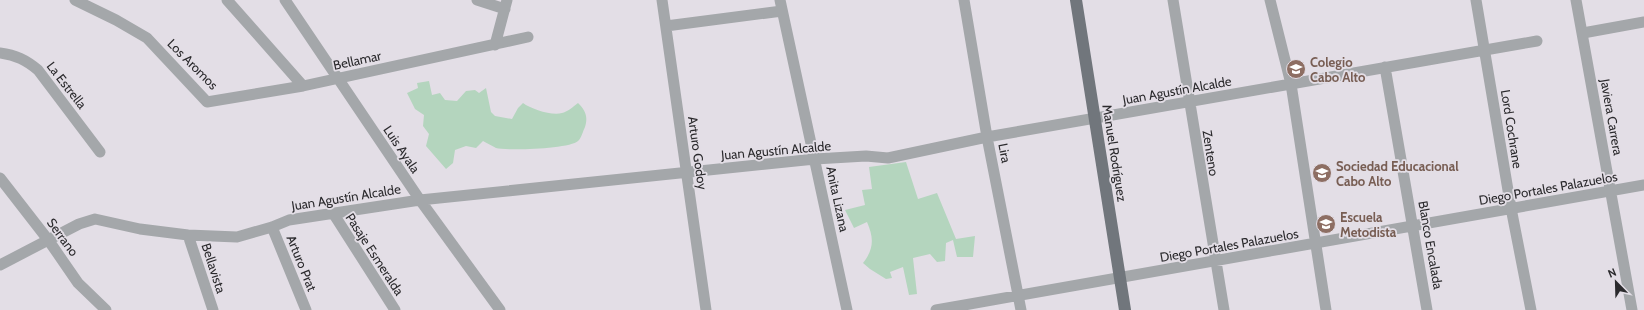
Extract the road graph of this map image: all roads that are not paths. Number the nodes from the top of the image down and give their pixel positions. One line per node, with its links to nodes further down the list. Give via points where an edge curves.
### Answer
1 (75, 0): 25 (street, Los Aromos, via 147,38 207,102)
2 (227, 0): 25 (street)
3 (285, 0): 23 (street, Luis Ayala)
4 (477, 0): 12 (street)
5 (662, 0): 15 (street, Arturo Godoy)
6 (964, 0): 28 (street, Lira)
7 (1076, 0): 27 (main road, Manuel Rodríguez)
8 (1173, 0): 26 (street, Zenteno)
9 (1270, 0): 24 (street)
10 (1476, 0): 20 (street, Lord Cochrane)
11 (1576, 0): 16 (street, Javiera Carrera)
12 (506, 4): 19 (street)
13 (781, 5): 15 (street); 30 (street, Anita Lizana)
14 (1644, 22): 16 (street)
15 (666, 26): 31 (street, Arturo Godoy)
16 (1582, 33): 34 (street, Javiera Carrera)
17 (528, 37): 19 (street, Bellamar)
18 (1537, 41): 20 (street, Juan Agustín Alcalde)
19 (496, 45): 23 (street, Bellamar)
20 (1485, 50): 22 (street, Juan Agustín Alcalde); 36 (street, Lord Cochrane)
21 (0, 53): 29 (street, La Estrella, via 27,60 38,70)
22 (1385, 68): 24 (street, Juan Agustín Alcalde); 38 (street, Blanco Encalada)
23 (337, 79): 25 (street, Bellamar); 35 (street, Luis Ayala)
24 (1291, 84): 26 (street, Juan Agustín Alcalde); 42 (street)
25 (303, 86)
26 (1189, 102): 27 (street, Juan Agustín Alcalde); 43 (street, Zenteno)
27 (1096, 118): 28 (street, Juan Agustín Alcalde); 45 (main road, Manuel Rodríguez)
28 (987, 137): 30 (street, Juan Agustín Alcalde, via 888,158 866,156); 46 (street, Lira)
29 (100, 152)
30 (815, 159): 31 (street, Juan Agustín Alcalde); 53 (street, Anita Lizana)
31 (686, 172): 35 (street, Juan Agustín Alcalde); 52 (street, Arturo Godoy)
32 (0, 178): 41 (street, Serrano)
33 (1644, 184): 34 (street, Diego Portales Palazuelos)
34 (1611, 190): 36 (street, Diego Portales Palazuelos); 61 (street, Javiera Carrera)
35 (420, 200): 37 (street, Juan Agustín Alcalde); 51 (street, Luis Ayala)
36 (1511, 208): 38 (street, Diego Portales Palazuelos); 60 (street, Lord Cochrane)
37 (333, 213): 39 (street, Juan Agustín Alcalde, via 289,220); 50 (street, Pasaje Esmeralda)
38 (1414, 226): 42 (street, Diego Portales Palazuelos); 59 (street, Blanco Encalada)
39 (272, 227): 40 (street, Juan Agustín Alcalde, via 237,237); 49 (street, Arturo Prat)
40 (188, 235): 41 (street, Juan Agustín Alcalde, via 95,220 79,224); 48 (street, Bellavista)
41 (49, 241): 44 (street, Juan Agustín Alcalde); 47 (street, Serrano, via 78,284)
42 (1315, 243): 43 (street, Diego Portales Palazuelos); 58 (street)
43 (1215, 261): 45 (street, Diego Portales Palazuelos); 57 (street, Zenteno)
44 (0, 264)
45 (1120, 278): 46 (street, Diego Portales Palazuelos); 56 (main road, Manuel Rodríguez)
46 (1018, 296): 54 (street, Diego Portales Palazuelos); 55 (street, Lira)
47 (106, 310)
48 (213, 310)
49 (306, 310)
50 (395, 310)
51 (500, 310)
52 (706, 310)
53 (847, 310)
54 (936, 310)
55 (1021, 310)
56 (1125, 310)
57 (1224, 310)
58 (1326, 310)
59 (1427, 310)
60 (1531, 310)
61 (1632, 310)

